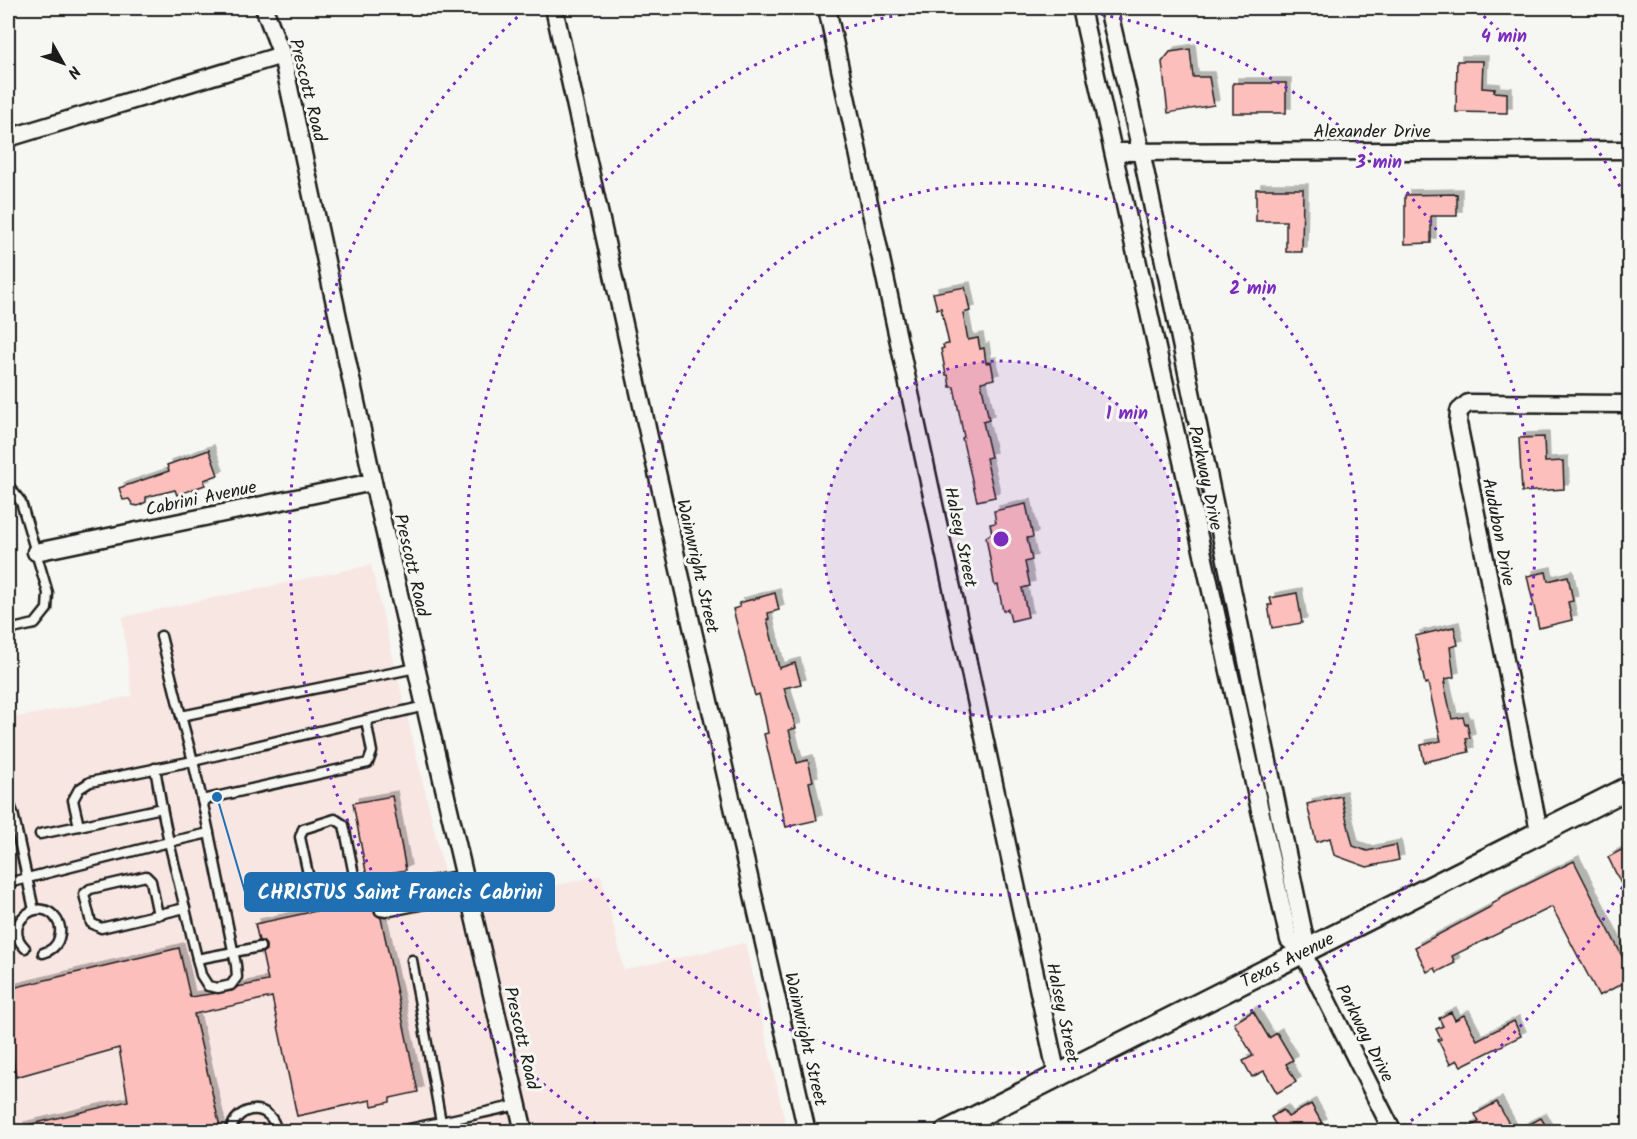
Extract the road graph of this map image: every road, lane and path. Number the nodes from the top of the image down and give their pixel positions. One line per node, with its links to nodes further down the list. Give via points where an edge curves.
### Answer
1 (264, 8): 6 (street, Prescott Road)
2 (554, 8): 55 (street, Wainwright Street)
3 (827, 8): 48 (street, Halsey Street)
4 (1081, 8): 10 (street, Parkway Drive)
5 (1108, 8): 9 (street, Parkway Drive)
6 (282, 55): 7 (street); 12 (street, Prescott Road)
7 (8, 138)
8 (1629, 150): 9 (street, Alexander Drive)
9 (1141, 151): 10 (street, Alexander Drive); 44 (street, Parkway Drive, via 1304,935)
10 (1114, 152): 44 (street, Parkway Drive, via 1288,940)
11 (1629, 404): 28 (street, Audubon Drive, via 1468,403 1459,411 1458,423)
12 (373, 482): 14 (street, Cabrini Avenue); 17 (street, Prescott Road)
13 (8, 485): 14 (lane, via 21,502)
14 (36, 552): 15 (lane, via 48,593 47,609 35,624)
15 (8, 630)
16 (161, 636): 19 (lane)
17 (416, 668): 18 (street, Prescott Road); 19 (lane)
18 (425, 706): 20 (lane); 32 (street, Prescott Road)
19 (181, 716): 21 (lane)
20 (366, 720): 21 (lane); 25 (lane, via 372,752 368,763)
21 (193, 761): 22 (lane); 25 (lane)
22 (155, 768): 26 (lane); 27 (lane, via 90,782 79,789 73,800)
23 (1629, 787): 28 (street, Texas Avenue)
24 (8, 800): 33 (lane)
25 (202, 800): 29 (lane)
26 (162, 808): 27 (lane); 31 (lane)
27 (79, 826): 30 (lane)
28 (1539, 831): 44 (street, Texas Avenue)
29 (209, 833): 31 (lane); 43 (lane)
30 (40, 834)
31 (169, 842): 33 (lane); 37 (lane)
32 (464, 875): 35 (lane); 36 (street, Prescott Road)
33 (27, 878): 34 (lane); 38 (lane)
34 (8, 883)
35 (358, 895): 35 (lane, via 322,902 313,897 300,837 303,829 335,819 344,825)
36 (469, 896): 39 (lane); 49 (street, Prescott Road)
37 (185, 908): 40 (lane); 46 (lane)
38 (34, 910): 42 (lane, via 18,924 18,938); 45 (lane, via 48,912 59,922 57,943)
39 (382, 913)
40 (158, 915): 40 (lane, via 101,928 91,923 84,894 90,889 146,876 151,881)
41 (258, 946): 43 (lane)
42 (25, 948)
43 (233, 951): 46 (lane); 46 (lane, via 237,977 231,985 218,988 208,986)
44 (1302, 951): 48 (street, Texas Avenue); 57 (street, Parkway Drive)
45 (43, 953)
46 (197, 959)
47 (412, 960): 50 (lane)
48 (1057, 1076): 56 (street, Texas Avenue)
49 (518, 1105): 50 (lane); 54 (street, Prescott Road)
50 (441, 1122): 53 (lane)
51 (230, 1131): 52 (lane, via 242,1112 257,1110 271,1116)
52 (278, 1131)
53 (395, 1131)
54 (524, 1131)
55 (807, 1131)
56 (946, 1131)
57 (1393, 1131)

